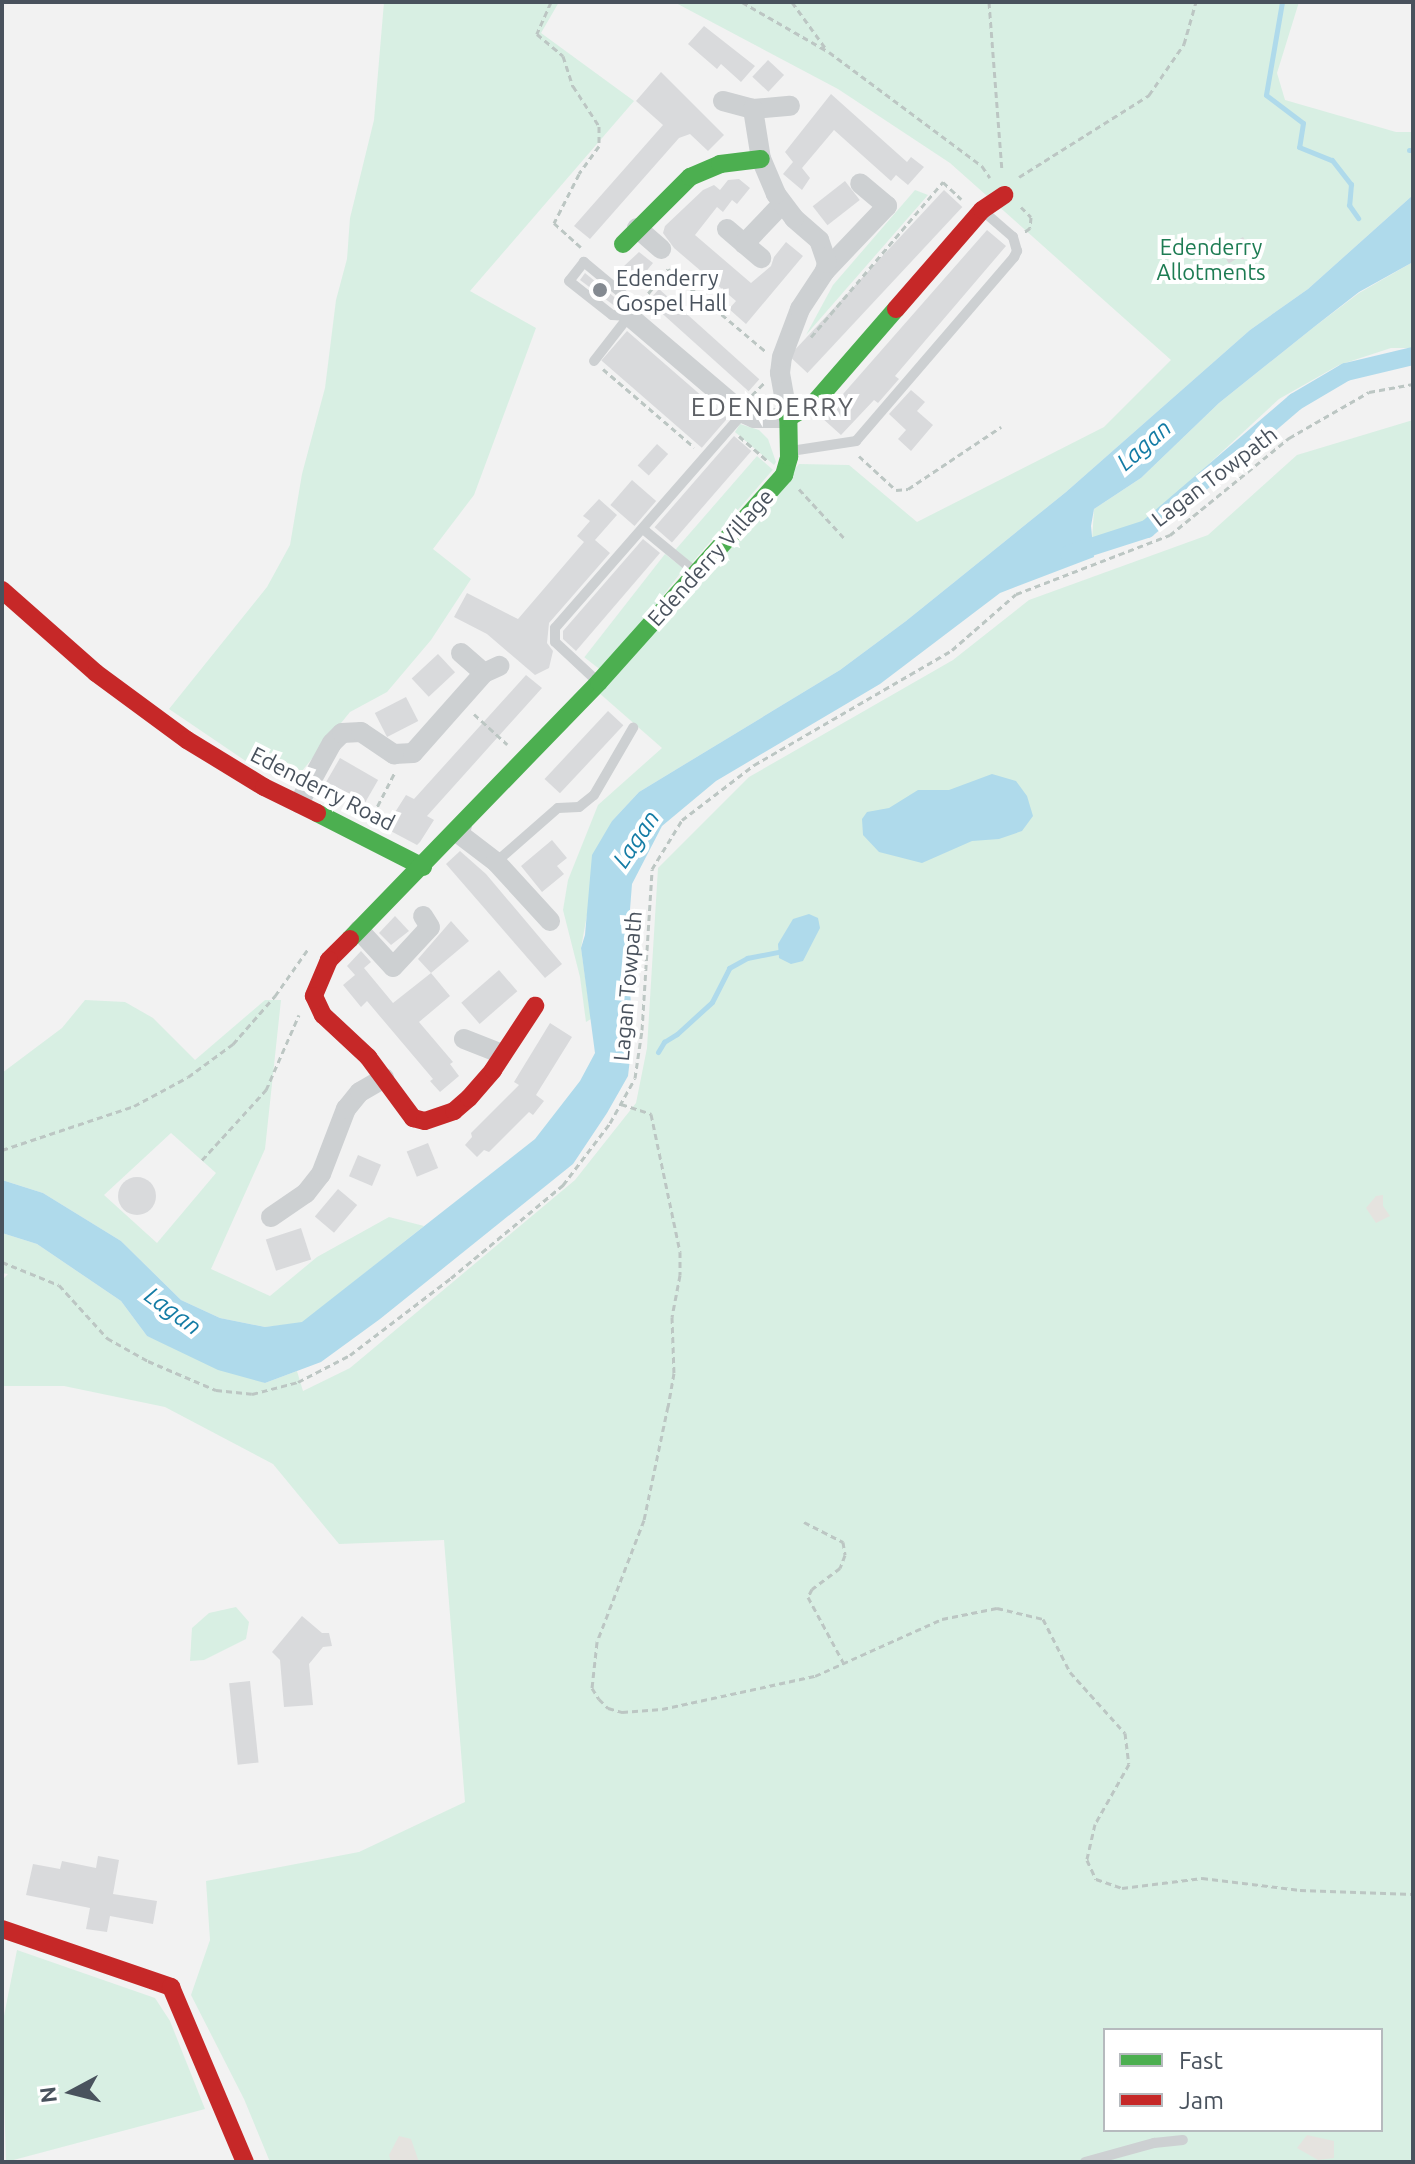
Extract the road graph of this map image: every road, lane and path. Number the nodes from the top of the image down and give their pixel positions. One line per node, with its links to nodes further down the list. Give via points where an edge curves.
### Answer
1 (551, 2): 21 (path, via 537,34 563,56 573,86 599,126 599,146 554,223)
2 (742, 2): 6 (path)
3 (792, 2): 6 (path)
4 (989, 2): 13 (path)
5 (1196, 2): 13 (path, via 1184,44 1149,95 1022,174)
6 (829, 52): 13 (path, via 982,166)
7 (723, 101): 9 (street)
8 (790, 106): 9 (street)
9 (753, 109): 10 (street)
10 (761, 159): 14 (street); 16 (street, via 720,164 690,177)
11 (943, 182): 26 (path)
12 (860, 183): 24 (street, via 887,206)
13 (1004, 195): 15 (street); 18 (path, via 1031,217 1030,228)
14 (782, 204): 20 (street); 24 (street, via 823,246)
15 (982, 210): 18 (lane); 32 (street, via 830,387 803,412)
16 (637, 228): 19 (street); 22 (street)
17 (727, 229): 20 (street)
18 (1013, 237): 34 (lane, via 1014,257 870,427)
19 (623, 244)
20 (744, 244): 23 (street)
21 (582, 248)
22 (661, 249)
23 (761, 258)
24 (825, 271): 32 (street, via 800,309 782,357)
25 (633, 307): 25 (lane, via 612,315 569,281 584,262); 27 (path, via 668,269); 28 (lane); 31 (street)
26 (811, 337)
27 (773, 358)
28 (594, 361): 36 (path)
29 (771, 376): 31 (path)
30 (1413, 384): 62 (path, Lagan Towpath, via 1369,392 1289,438 1170,535 1016,594 952,650 754,765 682,820 652,869 641,1042 635,1078)
31 (737, 417): 32 (street); 36 (lane); 37 (path)
32 (788, 418): 35 (street, Edenderry Village)
33 (1001, 427): 34 (path, via 908,489 896,490)
34 (847, 445): 35 (lane)
35 (789, 451): 37 (street, Edenderry Village)
36 (706, 457): 38 (lane)
37 (784, 475): 39 (path); 40 (street, Edenderry Village)
38 (643, 529): 40 (lane); 43 (lane, via 555,628 555,642)
39 (844, 538)
40 (696, 573): 43 (street, Edenderry Village)
41 (2, 590): 48 (street, Edenderry Road, via 160,721 264,787)
42 (461, 653): 44 (street, via 491,670)
43 (599, 682): 47 (street)
44 (461, 702): 46 (street, via 420,748); 47 (path)
45 (633, 728): 51 (lane, via 594,795 579,807 558,808)
46 (405, 755): 48 (street, via 385,751 361,732 342,733); 50 (path)
47 (525, 760): 49 (street)
48 (299, 803): 50 (street, Edenderry Road)
49 (462, 826): 51 (street, via 458,833); 52 (street)
50 (363, 835): 52 (street, Edenderry Road)
51 (496, 862): 54 (street)
52 (423, 867): 55 (street)
53 (423, 916): 55 (street, via 430,927 393,967)
54 (550, 921)
55 (359, 930): 57 (street, via 329,960)
56 (315, 943): 63 (path, via 233,1044 188,1077 134,1106)
57 (314, 996): 61 (street, via 323,1015 351,1038); 64 (path, via 299,1016 266,1090)
58 (535, 1006): 60 (street)
59 (464, 1039): 60 (street)
60 (502, 1054): 61 (street, via 462,1104 425,1121 405,1111)
61 (384, 1078): 65 (street, via 360,1092 346,1109 321,1174 306,1193)
62 (621, 1104): 66 (path, Lagan Towpath, via 573,1175 451,1278 350,1355 325,1370 265,1391 216,1390 137,1356 98,1331 59,1285); 68 (path, via 651,1114 680,1252 680,1275 672,1317 674,1373 644,1520 597,1642 592,1688 608,1708 662,1709 815,1676)
63 (2, 1150)
64 (202, 1160)
65 (271, 1217)
66 (2, 1262)
67 (804, 1522): 68 (path, via 843,1542 840,1568 808,1597)
68 (843, 1664): 69 (path, via 942,1619 997,1608 1043,1619 1070,1672 1125,1733 1129,1764 1095,1824 1087,1860 1096,1879 1122,1888 1202,1878 1300,1890)
69 (1413, 1894)
70 (2, 1929): 72 (street, via 171,1987)
71 (1183, 2140): 73 (lane)
72 (245, 2162)
73 (1085, 2162)

